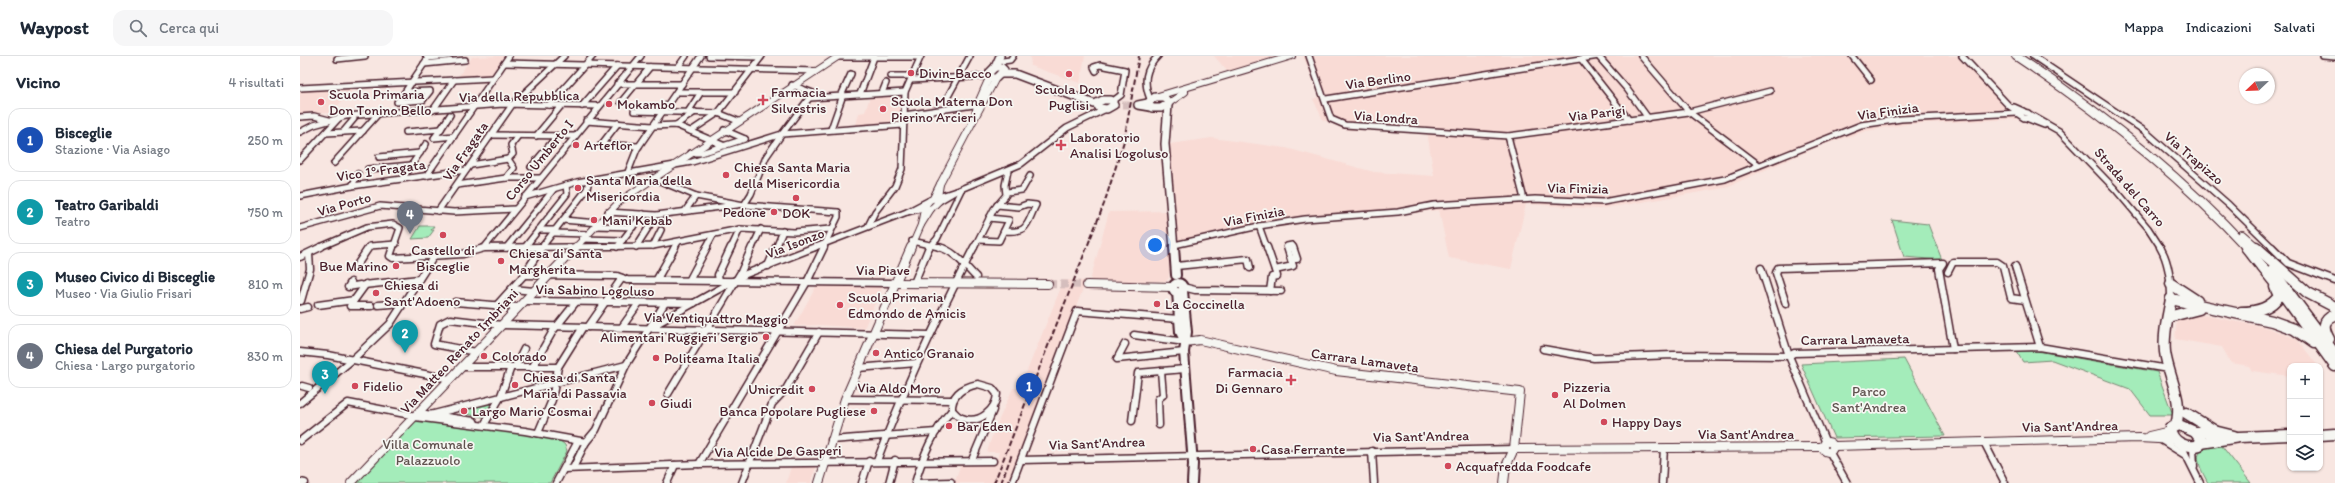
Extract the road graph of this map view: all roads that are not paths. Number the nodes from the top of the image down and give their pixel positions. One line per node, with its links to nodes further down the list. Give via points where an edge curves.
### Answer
1 (365, 56): 30 (street)
2 (449, 56): 24 (street)
3 (509, 56): 33 (street)
4 (564, 56): 35 (street, Via Fragata)
5 (593, 56): 36 (street)
6 (640, 56): 38 (street, Corso Umberto I)
7 (686, 56): 40 (street)
8 (701, 56): 41 (street)
9 (709, 56): 10 (street)
10 (762, 56): 43 (street)
11 (970, 56): 50 (street)
12 (1013, 56): 42 (street)
13 (1158, 56): 79 (street, via 1148,67 1145,75 1145,85)
14 (1292, 56): 59 (street)
15 (1309, 56): 73 (street, Via Londra)
16 (1598, 56): 31 (street, Via Berlino); 107 (street)
17 (1641, 56): 96 (street)
18 (1852, 56): 52 (street)
19 (1962, 56): 75 (street)
20 (2016, 56): 235 (main road, via 2089,105 2162,164 2234,235)
21 (2024, 56): 199 (main road, via 2130,131 2184,178)
22 (2033, 56): 240 (street, Via Trapizzo, via 2146,132 2229,205 2288,263)
23 (2323, 56): 29 (street)
24 (427, 57): 34 (street)
25 (838, 57): 26 (street); 44 (street, Via Matteo Renato Imbriani)
26 (874, 57): 27 (street); 68 (street)
27 (896, 57): 28 (street)
28 (921, 57): 49 (street)
29 (2335, 57)
30 (337, 59)
31 (1581, 59): 73 (street, Via Berlino); 110 (street)
32 (465, 60): 34 (street)
33 (505, 63): 35 (street); 48 (street)
34 (424, 64): 53 (street)
35 (555, 64): 36 (street); 81 (street, Via Fragata)
36 (585, 65): 37 (street); 82 (street)
37 (617, 66): 38 (street); 86 (street)
38 (632, 66): 39 (street); 55 (street, Corso Umberto I)
39 (650, 67): 40 (street); 56 (street)
40 (678, 67): 41 (street)
41 (693, 68): 43 (street); 57 (street)
42 (998, 68): 50 (street); 71 (street); 77 (street); 89 (main road)
43 (752, 69): 44 (street); 65 (street)
44 (816, 71): 58 (street, Via Matteo Renato Imbriani)
45 (1096, 72): 78 (street, via 1094,67 1100,65 1125,70 1120,95)
46 (851, 74): 70 (street)
47 (891, 76): 49 (street)
48 (493, 78): 51 (street); 84 (street)
49 (912, 78): 50 (street); 66 (street)
50 (958, 78): 74 (street)
51 (454, 80): 53 (street); 90 (street)
52 (1871, 80)
53 (413, 82): 60 (street); 62 (street)
54 (886, 82): 67 (street)
55 (617, 84): 56 (street); 87 (street, Corso Umberto I)
56 (636, 84): 57 (street); 76 (street)
57 (682, 84): 63 (street)
58 (792, 85): 69 (street); 112 (street, Via Matteo Renato Imbriani)
59 (1193, 87): 72 (street); 80 (street)
60 (300, 88)
61 (1770, 91): 96 (street, Via Parigi)
62 (405, 92): 62 (street, via 397,102 423,100 430,91)
63 (677, 92): 64 (street); 93 (street)
64 (701, 92): 65 (street); 94 (street)
65 (735, 92): 97 (street)
66 (905, 92): 67 (street); 102 (street)
67 (882, 93): 68 (street)
68 (860, 94): 70 (street)
69 (811, 95): 70 (street); 127 (street)
70 (842, 96): 118 (street)
71 (980, 96): 83 (street); 88 (street)
72 (1158, 96): 79 (main road); 80 (main road, via 1166,98)
73 (1326, 99): 134 (street, Via Londra, via 1331,119 1345,125)
74 (946, 100)
75 (2004, 100): 92 (street); 98 (street)
76 (621, 102)
77 (984, 104): 83 (street); 103 (street)
78 (1113, 104): 89 (main road, via 1106,99)
79 (1151, 104): 80 (main road); 119 (main road, via 1160,114)
80 (1168, 104): 119 (main road)
81 (512, 105): 82 (street, Via della Repubblica); 84 (street, Via della Repubblica); 128 (street, Via Fragata)
82 (549, 105): 85 (street, Via della Repubblica)
83 (976, 105): 88 (street); 103 (street)
84 (475, 106): 90 (street, Via della Repubblica); 129 (street)
85 (561, 106): 86 (street, Via della Repubblica); 131 (street)
86 (582, 106): 87 (street, Via della Repubblica)
87 (598, 106): 111 (street, Corso Umberto I)
88 (963, 106): 102 (street)
89 (1099, 106): 152 (street, Via Isonzo, via 1021,164)
90 (433, 110): 99 (street, Via della Repubblica)
91 (634, 110): 93 (street)
92 (2024, 111): 98 (street, Via Finizia); 104 (street)
93 (663, 112): 94 (street); 116 (street)
94 (688, 112): 95 (street)
95 (696, 112): 97 (street); 114 (street)
96 (1689, 112): 107 (street, Via Parigi); 148 (street)
97 (718, 113): 112 (street); 122 (street)
98 (2018, 113): 100 (street, Via Finizia); 104 (street)
99 (378, 114): 106 (street, Via della Repubblica); 121 (street)
100 (1997, 114): 104 (street, Via Finizia); 148 (street, Via Finizia, via 1901,119 1861,125)
101 (450, 115): 117 (street)
102 (904, 115): 115 (street)
103 (975, 115): 171 (street, via 940,184 940,194)
104 (2026, 116): 247 (street, Strada del Carro, via 2067,139 2115,189 2148,228 2164,254)
105 (300, 117): 109 (street, via 314,116)
106 (340, 117): 109 (street, Via della Repubblica); 126 (street)
107 (1648, 118): 110 (street, Via Parigi)
108 (354, 119): 124 (street)
109 (329, 120): 123 (street, Via della Repubblica)
110 (1629, 120): 134 (street, Via Parigi)
111 (586, 121): 113 (street); 133 (street, Corso Umberto I)
112 (738, 121): 120 (street, Via Matteo Renato Imbriani)
113 (618, 123): 116 (street); 137 (street, via 601,145)
114 (676, 125): 116 (street); 122 (street)
115 (903, 125): 118 (street); 186 (street, via 899,178)
116 (653, 126): 137 (street)
117 (440, 129): 125 (street); 129 (street, via 434,138)
118 (831, 129): 127 (street)
119 (1165, 129): 208 (main road)
120 (724, 130): 135 (street, Via Matteo Renato Imbriani); 138 (street, via 745,139)
121 (363, 131): 124 (street); 144 (street)
122 (691, 131): 135 (street)
123 (300, 132)
124 (343, 132): 126 (street)
125 (406, 132)
126 (326, 133): 143 (street)
127 (782, 134): 146 (street, via 692,162); 173 (street, via 766,157)
128 (491, 135): 130 (street); 145 (street, Via Fragata)
129 (454, 136): 155 (street)
130 (518, 136): 131 (street); 142 (street, via 511,145 513,154)
131 (536, 136): 132 (street)
132 (557, 136): 133 (street); 149 (street)
133 (574, 136): 158 (street, Corso Umberto I)
134 (1508, 136): 172 (street)
135 (711, 139): 138 (street); 140 (street, Via Matteo Renato Imbriani)
136 (426, 144): 139 (street)
137 (639, 146): 153 (street)
138 (725, 146): 140 (street, via 701,153)
139 (420, 153): 141 (street); 147 (street)
140 (689, 153): 146 (street, Via Matteo Renato Imbriani)
141 (379, 157)
142 (508, 159): 145 (street); 157 (street, via 514,168)
143 (300, 160)
144 (334, 163)
145 (470, 164): 151 (street, Via Fragata)
146 (673, 164): 153 (street); 159 (street, Via Matteo Renato Imbriani)
147 (411, 165): 150 (street); 160 (street)
148 (1759, 165): 172 (street, Via Finizia, via 1725,180 1705,185 1603,202)
149 (531, 167)
150 (368, 169)
151 (466, 170): 155 (street, Vico 1º Fragata); 162 (street, Via Fragata)
152 (1008, 170): 166 (street, Via Isonzo); 167 (street, via 1005,185)
153 (628, 172): 161 (street)
154 (358, 174): 164 (street)
155 (426, 176): 160 (street, Vico 1º Fragata)
156 (1030, 176): 167 (street, via 1022,190)
157 (506, 178): 158 (street); 162 (street)
158 (540, 178): 170 (street, Corso Umberto I)
159 (653, 178): 168 (street); 179 (street, Via Matteo Renato Imbriani)
160 (402, 179): 164 (street, Vico 1º Fragata)
161 (589, 180): 163 (street); 183 (street, via 587,189)
162 (457, 184): 177 (street, Via Fragata)
163 (568, 184): 165 (street); 193 (street, via 567,194)
164 (352, 186): 169 (street, Vico 1º Fragata)
165 (554, 189): 170 (street, via 543,192 540,196); 216 (street)
166 (959, 191): 171 (street, Via Isonzo); 207 (street)
167 (1007, 192): 174 (street)
168 (694, 195): 173 (street); 178 (street)
169 (300, 196)
170 (524, 199): 175 (street, Corso Umberto I)
171 (935, 199): 176 (street); 176 (street); 180 (street, Via Isonzo)
172 (1524, 199): 187 (street, Via Finizia, via 1434,205 1398,212 1305,218)
173 (744, 205): 178 (street); 192 (street, via 832,210 838,212 838,217)
174 (997, 205): 182 (street); 197 (street, via 1036,205 1024,229 1018,232)
175 (515, 209): 177 (street, Via Porto); 215 (street, Corso Umberto I)
176 (926, 209): 180 (street, Via Isonzo); 203 (street)
177 (438, 211): 189 (street, Via Porto, via 380,206)
178 (685, 211): 181 (street)
179 (608, 212): 181 (street); 184 (street, Via Matteo Renato Imbriani)
180 (907, 212): 186 (street, Via Isonzo)
181 (643, 214): 188 (street)
182 (989, 218): 197 (street, via 1009,220); 202 (street)
183 (564, 220): 184 (street); 195 (street)
184 (596, 224): 188 (street); 200 (street, Via Matteo Renato Imbriani)
185 (650, 225): 209 (street)
186 (868, 226): 206 (street, Via Isonzo)
187 (1259, 226): 208 (street, Via Finizia); 228 (street)
188 (633, 227): 201 (street)
189 (300, 228)
190 (740, 229): 191 (street); 198 (street); 232 (street)
191 (761, 229): 196 (street); 239 (street)
192 (831, 229): 196 (street); 206 (street)
193 (538, 230): 195 (street); 211 (street)
194 (661, 230): 210 (street)
195 (555, 231): 200 (street); 212 (street)
196 (783, 231): 222 (street)
197 (1004, 231): 202 (street, via 999,241)
198 (713, 235): 204 (street); 238 (street)
199 (2242, 235): 273 (main road, via 2308,293); 300 (main road, via 2279,279)
200 (585, 237): 201 (street); 213 (street, Via Matteo Renato Imbriani)
201 (623, 240): 214 (street)
202 (979, 240): 225 (street)
203 (912, 241): 207 (street); 243 (street)
204 (678, 242): 210 (street); 237 (street)
205 (396, 244): 217 (street, via 400,228 392,223 362,229); 218 (street, via 390,258); 221 (street, via 370,246)
206 (826, 244): 222 (street, Via Isonzo); 242 (street)
207 (932, 245): 225 (street, via 946,248); 244 (street, via 927,250)
208 (1174, 245): 223 (main road)
209 (636, 246): 210 (street); 214 (street)
210 (653, 246)
211 (524, 247): 212 (street); 216 (street)
212 (542, 247): 213 (street); 230 (street)
213 (575, 247): 214 (street); 231 (street, Via Matteo Renato Imbriani)
214 (617, 247)
215 (484, 248): 216 (street); 218 (street, via 467,253)
216 (506, 248)
217 (309, 254): 219 (street); 258 (street, via 310,269)
218 (434, 256): 236 (street)
219 (300, 257)
220 (1291, 259): 228 (street, via 1293,266)
221 (357, 265)
222 (768, 266): 239 (street, Via Isonzo)
223 (1176, 266): 226 (street, via 1248,259); 250 (main road)
224 (2015, 266): 257 (street)
225 (965, 267): 233 (street); 245 (street)
226 (1250, 268)
227 (1762, 268): 301 (street)
228 (1275, 270): 253 (street, via 1277,276 1272,277)
229 (1948, 272): 257 (street, via 1953,262 1997,262 2003,266 2011,298)
230 (524, 275): 231 (street, Via Piave); 251 (street)
231 (549, 275): 234 (street, Via Piave); 252 (street, Via Matteo Renato Imbriani)
232 (718, 277): 238 (street, Via Piave); 239 (street, Via Piave)
233 (976, 277)
234 (622, 278): 237 (street, Via Piave); 262 (street)
235 (2271, 278): 275 (main road, via 2279,296 2275,304 2248,312); 305 (main road)
236 (419, 279): 248 (street); 264 (street)
237 (657, 279): 238 (street, Via Piave)
238 (690, 279)
239 (736, 280): 242 (street, Via Piave); 266 (street, Via Isonzo); 284 (street)
240 (2335, 281)
241 (351, 282): 248 (street, via 348,287)
242 (807, 282): 243 (street, Via Piave); 285 (street)
243 (894, 283): 244 (street, Via Piave); 287 (street)
244 (914, 283): 245 (street, Via Piave)
245 (957, 283): 246 (street, Via Piave); 288 (street)
246 (1048, 284)
247 (2171, 284): 255 (street, Strada del Carro); 270 (main road)
248 (363, 285): 256 (street)
249 (1087, 285): 250 (street)
250 (1178, 287): 253 (street, via 1195,290); 278 (main road); 290 (main road, via 1188,332)
251 (513, 289): 252 (street); 269 (street)
252 (534, 291): 259 (street, Via Matteo Renato Imbriani)
253 (1270, 291): 254 (street)
254 (1281, 291)
255 (2171, 299): 270 (main road); 277 (main road, Strada del Carro)
256 (354, 300): 264 (street, via 350,306); 268 (street)
257 (2025, 300): 292 (street)
258 (301, 301)
259 (524, 301): 261 (street, Via Sabino Logoluso); 272 (street, Via Matteo Renato Imbriani)
260 (455, 302): 269 (street)
261 (576, 302): 262 (street, Via Sabino Logoluso); 280 (street)
262 (606, 302): 263 (street, Via Sabino Logoluso); 281 (street)
263 (639, 302): 265 (street, Via Sabino Logoluso); 282 (street)
264 (404, 303): 302 (street, via 390,324)
265 (665, 303): 266 (street, Via Sabino Logoluso); 283 (street)
266 (695, 303): 283 (street, Via Isonzo)
267 (1786, 304): 293 (street, via 1776,273 1778,268 1943,263 1939,269)
268 (318, 305)
269 (496, 306): 272 (street)
270 (2200, 306): 275 (main road); 277 (main road)
271 (308, 307): 274 (street)
272 (518, 307): 279 (street, Via Matteo Renato Imbriani)
273 (2335, 307)
274 (300, 309)
275 (2225, 311): 305 (main road, via 2292,328 2314,343)
276 (2335, 315): 296 (main road, via 2327,318 2324,323 2325,332)
277 (2168, 317): 312 (main road, Strada del Carro, via 2164,338)
278 (1179, 319): 290 (main road, via 1180,332); 359 (street, via 1077,311)
279 (502, 325): 280 (street, Via Ventiquattro Maggio); 298 (street, Via Matteo Renato Imbriani); 298 (street, Via Ventiquattro Maggio, via 450,319 440,324 434,344)
280 (556, 326): 281 (street, Via Ventiquattro Maggio); 308 (street)
281 (586, 327): 282 (street, Via Ventiquattro Maggio); 309 (street)
282 (622, 327): 283 (street, Via Ventiquattro Maggio)
283 (649, 328): 284 (street, Via Ventiquattro Maggio); 304 (street)
284 (706, 330): 285 (street, Via Ventiquattro Maggio); 316 (street)
285 (779, 331): 286 (street, Via Ventiquattro Maggio); 364 (street)
286 (819, 332): 287 (street, Via Ventiquattro Maggio); 365 (street, via 786,389 770,409)
287 (873, 334): 288 (street, Via Ventiquattro Maggio); 310 (street)
288 (929, 335): 303 (street)
289 (1134, 335): 290 (street)
290 (1185, 342): 299 (main road); 352 (street, Carrara Lamaveta, via 1200,340 1336,371 1520,392)
291 (1125, 344): 299 (street, via 1117,358)
292 (2040, 347): 293 (street, Carrara Lamaveta); 312 (street, Carrara Lamaveta)
293 (1954, 348): 301 (street, Carrara Lamaveta, via 1794,353)
294 (524, 349): 307 (street)
295 (1543, 349): 301 (street, Carrara Lamaveta, via 1594,358 1673,355)
296 (2335, 349)
297 (300, 352): 302 (street)
298 (476, 352): 306 (street, Via Matteo Renato Imbriani)
299 (1184, 352): 311 (main road)
300 (2335, 354)
301 (1789, 356): 350 (street)
302 (352, 360): 314 (street); 322 (street, via 310,388)
303 (916, 363): 310 (street, via 897,362 886,366); 319 (street)
304 (626, 365): 315 (street); 346 (street, via 596,430)
305 (2335, 366)
306 (462, 367): 307 (street); 314 (street, Via Matteo Renato Imbriani)
307 (513, 367): 308 (street); 317 (street)
308 (532, 368): 309 (street)
309 (558, 368): 315 (street)
310 (858, 368): 318 (street)
311 (1185, 369): 313 (street); 354 (main road)
312 (2168, 369): 321 (main road, Strada del Carro)
313 (1161, 371): 328 (street, via 1138,373); 331 (street, via 1163,395 1158,399)
314 (450, 379): 327 (street, Via Matteo Renato Imbriani)
315 (554, 384): 317 (street); 335 (street, via 552,400)
316 (668, 394)
317 (500, 398): 326 (street); 330 (street)
318 (845, 399): 319 (street, Via Aldo Moro); 343 (street)
319 (900, 399): 320 (street, Via Aldo Moro); 340 (street)
320 (952, 400): 323 (street); 324 (street, via 962,389 978,384 986,385 997,392 997,404)
321 (2176, 400): 325 (main road, Strada del Carro); 337 (main road, Strada del Carro, via 2179,420)
322 (300, 403)
323 (952, 410): 324 (street, via 966,420 980,418); 333 (street)
324 (993, 410): 358 (street)
325 (2186, 413): 332 (main road, Strada del Carro); 334 (main road)
326 (430, 414): 327 (street); 329 (street)
327 (417, 415): 329 (street); 345 (street, via 348,402); 373 (street, Via Matteo Renato Imbriani)
328 (1132, 421)
329 (475, 423): 330 (street)
330 (484, 424): 335 (street)
331 (1160, 425)
332 (2193, 430): 334 (main road, Via Sant'Andrea); 337 (main road, Via Sant'Andrea); 349 (main road)
333 (936, 432): 340 (street); 357 (street)
334 (2218, 432): 341 (main road, Via Sant'Andrea)
335 (538, 433): 348 (street, via 564,437)
336 (2335, 434): 339 (main road)
337 (2175, 435): 342 (street, Via Sant'Andrea); 344 (street, Via Sant'Andrea); 349 (main road, Via Sant'Andrea); 355 (street, Strada del Carro)
338 (2287, 435): 341 (main road, Via Sant'Andrea)
339 (2323, 435)
340 (887, 436): 343 (street); 361 (street)
341 (2239, 437): 349 (main road, Via Sant'Andrea)
342 (2138, 438): 344 (street, Via Sant'Andrea); 347 (street, Via Sant'Andrea)
343 (831, 440): 363 (street)
344 (2161, 440): 355 (street, Strada del Carro)
345 (300, 441)
346 (586, 442): 348 (street); 367 (street)
347 (1984, 442): 350 (street, Via Sant'Andrea); 387 (street)
348 (577, 443): 369 (street)
349 (2197, 445): 368 (street, Strada del Carro)
350 (1828, 447): 351 (street, Via Sant'Andrea); 386 (street)
351 (1664, 448): 352 (street, Via Sant'Andrea); 385 (street)
352 (1514, 449): 353 (street, Via Sant'Andrea); 384 (street, via 1506,466)
353 (1372, 451): 354 (street, Via Sant'Andrea); 383 (street)
354 (1192, 454): 359 (street, Via Sant'Andrea); 382 (main road)
355 (2187, 457): 368 (street, Strada del Carro)
356 (895, 460): 357 (street, Via Alcide De Gasperi); 361 (street, Via Alcide De Gasperi); 379 (street)
357 (922, 460): 358 (street, Via Alcide De Gasperi); 380 (street)
358 (972, 460): 362 (street, Via Alcide De Gasperi)
359 (1021, 460): 381 (street)
360 (869, 461): 361 (street, Via Alcide De Gasperi); 363 (street, Via Alcide De Gasperi); 378 (street)
361 (878, 461)
362 (993, 461)
363 (824, 462): 365 (street, Via Alcide De Gasperi); 377 (street)
364 (699, 464): 365 (street, Via Alcide De Gasperi); 366 (street, Via Alcide De Gasperi)
365 (749, 464): 376 (street)
366 (675, 465): 367 (street, Via Alcide De Gasperi); 375 (street)
367 (573, 468): 369 (street, Via Alcide De Gasperi)
368 (2194, 468): 388 (street, Strada del Carro)
369 (564, 469): 374 (street)
370 (300, 482): 372 (street)
371 (951, 482): 380 (street)
372 (305, 483)
373 (351, 483)
374 (556, 483)
375 (667, 483)
376 (742, 483)
377 (819, 483)
378 (862, 483)
379 (889, 483)
380 (916, 483)
381 (1012, 483)
382 (1192, 483)
383 (1374, 483)
384 (1504, 483)
385 (1662, 483)
386 (1847, 483)
387 (2005, 483)
388 (2200, 483)

